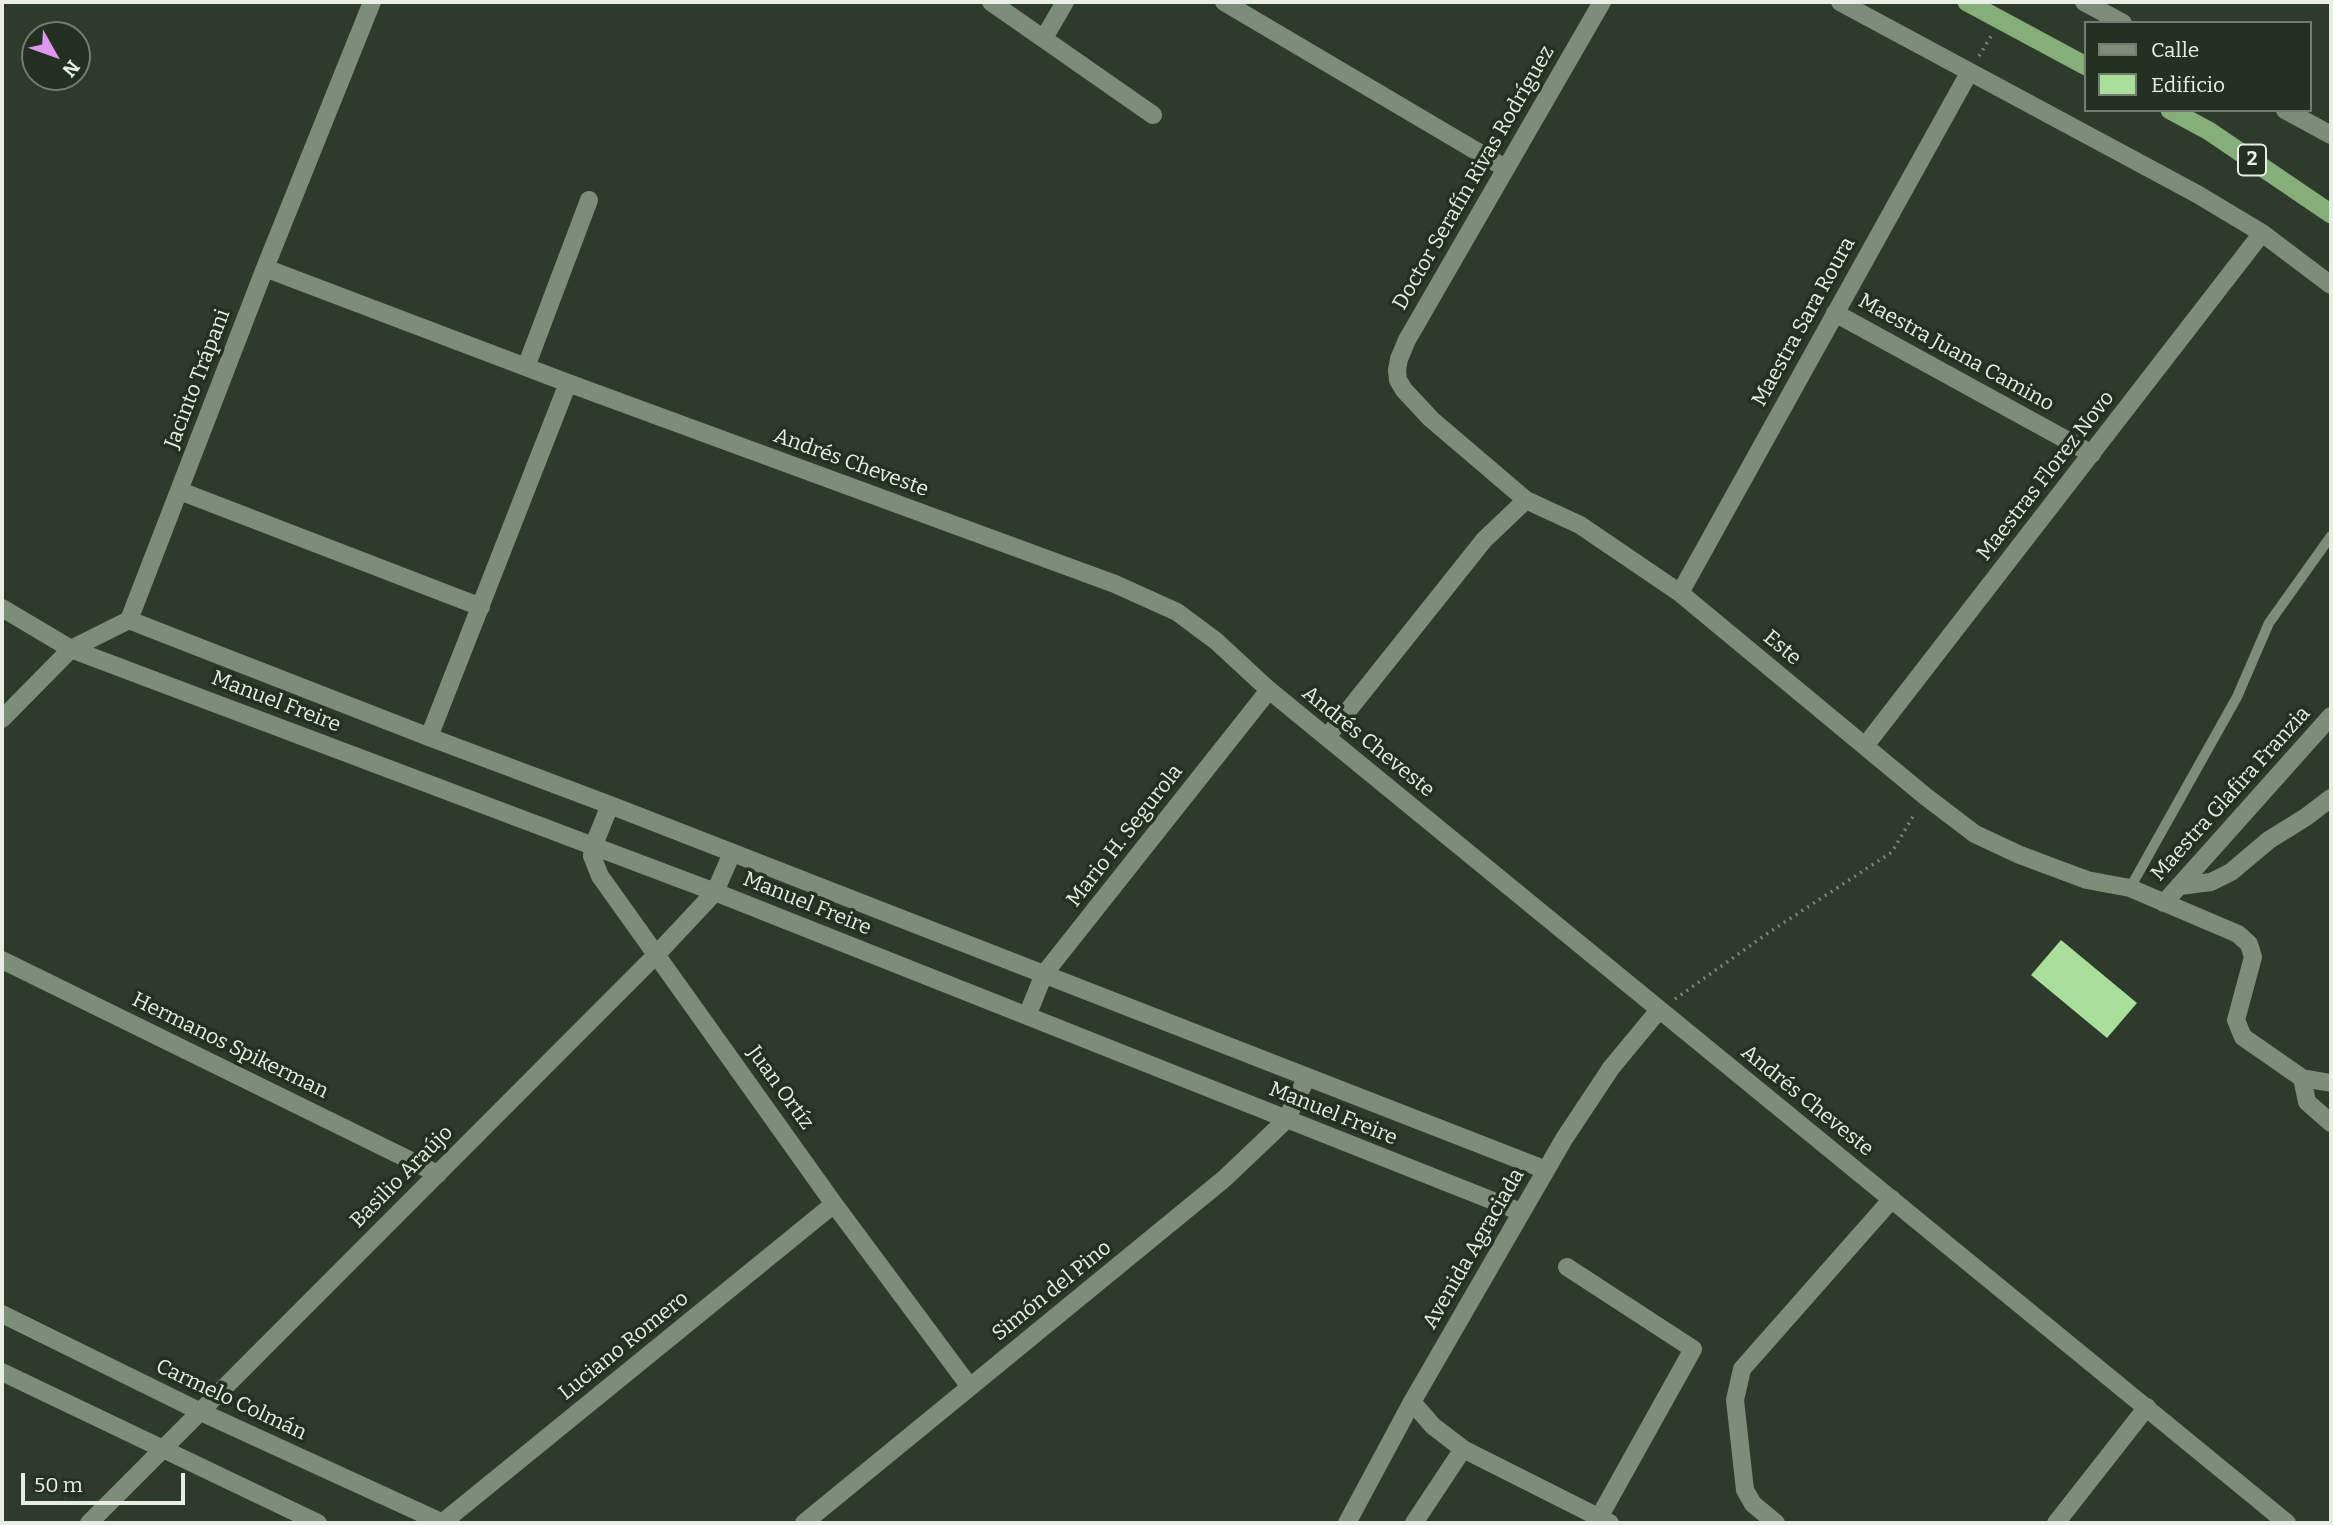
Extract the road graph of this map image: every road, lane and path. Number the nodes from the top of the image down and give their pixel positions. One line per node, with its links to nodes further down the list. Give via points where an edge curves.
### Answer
1 (372, 2): 21 (street, Jacinto Trápani)
2 (991, 2): 10 (street)
3 (1065, 2): 10 (street)
4 (1224, 2): 17 (street)
5 (1602, 2): 17 (street, Doctor Serafín Rivas Rodríguez)
6 (1840, 2): 12 (street)
7 (1966, 2): 11 (highway)
8 (2084, 2): 9 (street)
9 (2119, 21)
10 (1044, 38): 15 (street)
11 (2084, 65)
12 (1969, 73): 20 (street); 23 (street, Maestra Sara Roura)
13 (2174, 112): 19 (highway, 2)
14 (2289, 112): 16 (street)
15 (1153, 115)
16 (2331, 135)
17 (1504, 168): 25 (street, Doctor Serafín Rivas Rodríguez, via 1407,340 1399,359)
18 (589, 200): 24 (street)
19 (2331, 214)
20 (2262, 233): 22 (street); 27 (street, Maestras Florez Novo)
21 (265, 268): 24 (street, Andrés Cheveste); 28 (street, Jacinto Trápani)
22 (2331, 285)
23 (1835, 313): 27 (street, Maestra Juana Camino); 31 (street, Maestra Sara Roura)
24 (526, 367): 26 (street, Andrés Cheveste)
25 (1398, 380): 29 (street, Este, via 1431,419)
26 (568, 383): 32 (street); 36 (street, Andrés Cheveste, via 1115,584 1196,625)
27 (2092, 454): 41 (street, Maestras Florez Novo)
28 (180, 491): 32 (street); 34 (street, Jacinto Trápani)
29 (1526, 500): 31 (street, Este, via 1580,524); 40 (street, via 1484,540)
30 (2331, 536): 48 (lane, via 2269,623 2237,697)
31 (1681, 593): 41 (street, Este)
32 (481, 607): 39 (street)
33 (2, 608): 35 (street, Manuel Freire)
34 (129, 620): 35 (street); 39 (street, Manuel Freire)
35 (71, 649): 38 (street); 45 (street, Manuel Freire)
36 (1269, 690): 40 (street, Andrés Cheveste); 53 (street, Mario H. Segurola)
37 (2331, 716): 47 (street, Maestra Glafira Franzia)
38 (2, 719)
39 (429, 737): 44 (street, Manuel Freire)
40 (1326, 737): 54 (street, Andrés Cheveste)
41 (1865, 746): 42 (street, Este)
42 (1926, 796): 48 (street, Este, via 1975,834 2020,855 2087,880); 54 (path, via 1892,852)
43 (2331, 798): 47 (street, via 2231,872 2211,882)
44 (610, 805): 45 (street); 46 (street, Manuel Freire)
45 (593, 846): 49 (street, Manuel Freire); 51 (street, Juan Ortíz, via 600,876)
46 (732, 853): 49 (street, Basilio Araújo); 53 (street, Manuel Freire)
47 (2180, 886): 50 (street, Maestra Glafira Franzia)
48 (2130, 888): 50 (street, Este)
49 (715, 892): 51 (street, Basilio Araújo); 55 (street, Manuel Freire)
50 (2164, 903): 57 (street, Este, via 2238,934 2249,944 2253,957 2236,1020 2239,1029 2243,1037)
51 (656, 955): 62 (street, Basilio Araújo); 64 (street, Juan Ortíz)
52 (2, 960): 62 (street, Hermanos Spikerman)
53 (1044, 974): 55 (street, Mario H. Segurola); 56 (street, Manuel Freire)
54 (1659, 1010): 61 (street, Avenida Agraciada, via 1611,1068); 63 (street, Andrés Cheveste)
55 (1027, 1016): 59 (street, Manuel Freire)
56 (1307, 1077): 59 (street, Simón del Pino); 61 (street, Manuel Freire)
57 (2302, 1078): 58 (street); 60 (street, via 2307,1102)
58 (2331, 1083)
59 (1286, 1119): 65 (street, Manuel Freire); 69 (street, Simón del Pino, via 1190,1209)
60 (2331, 1123)
61 (1546, 1170): 65 (street, Avenida Agraciada)
62 (438, 1174): 72 (street, Basilio Araújo)
63 (1892, 1199): 71 (street, Andrés Cheveste); 82 (street, via 1742,1369 1735,1400 1745,1490 1753,1504)
64 (834, 1204): 69 (street, Juan Ortíz); 78 (street, Luciano Romero)
65 (1521, 1212): 70 (street, Avenida Agraciada)
66 (1567, 1267): 75 (street, via 1693,1349)
67 (2, 1314): 72 (street, Carmelo Colmán)
68 (2, 1372): 74 (street)
69 (970, 1387): 79 (street, Simón del Pino)
70 (1412, 1402): 73 (street); 80 (street, Avenida Agraciada)
71 (2147, 1407): 83 (street); 84 (street, Andrés Cheveste)
72 (201, 1412): 74 (street, Basilio Araújo); 78 (street, Carmelo Colmán)
73 (1463, 1449): 75 (street); 81 (street)
74 (162, 1450): 76 (street, Basilio Araújo); 77 (street)
75 (1602, 1521)
76 (89, 1523)
77 (318, 1523)
78 (442, 1523)
79 (804, 1523)
80 (1347, 1523)
81 (1414, 1523)
82 (1776, 1523)
83 (2056, 1523)
84 (2287, 1523)

